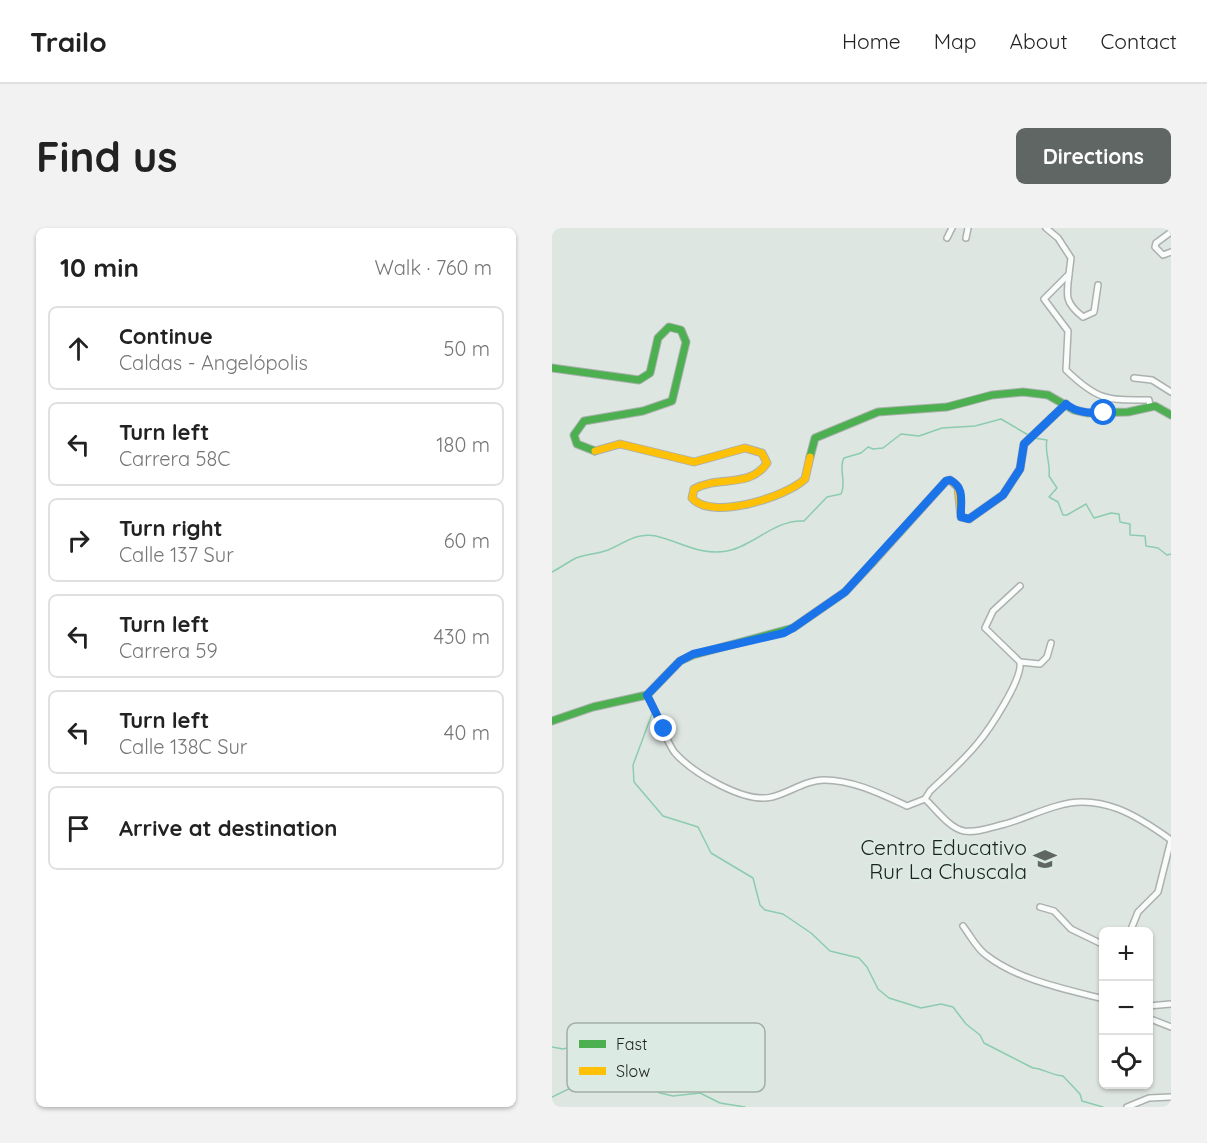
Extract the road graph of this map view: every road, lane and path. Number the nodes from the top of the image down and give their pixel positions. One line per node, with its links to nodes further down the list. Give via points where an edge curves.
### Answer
1 (952, 228): 5 (street)
2 (968, 228): 6 (street)
3 (1046, 228): 8 (street, via 1070,254)
4 (1171, 232): 7 (street, via 1155,247 1163,255)
5 (947, 238)
6 (966, 238)
7 (1171, 252)
8 (1069, 274): 9 (street, via 1066,292 1070,307 1083,317 1094,312); 14 (street, via 1044,299 1068,331 1066,370 1107,399 1149,400)
9 (1098, 285)
10 (552, 368): 13 (street, via 639,380 650,373 661,333 669,327 681,330 686,342 672,400 666,406 584,421 574,435 577,444 593,451 620,444 694,462 741,448 759,450 767,463 752,480 704,483 694,489 692,498 706,508 791,490 807,473 810,445 815,438 878,412 947,407 992,395 1023,392 1048,395)
11 (1134, 378): 12 (street, via 1152,380)
12 (1171, 392)
13 (1066, 404): 14 (street, via 1088,413); 19 (street, via 1024,444 1020,469 1003,495 969,519 961,517 962,496 957,484 946,481 837,599 784,633 680,661)
14 (1150, 407): 15 (street, via 1157,406)
15 (1171, 415)
16 (1020, 586): 18 (street, via 993,611 985,628)
17 (1051, 643): 18 (street, via 1040,664)
18 (1020, 662): 21 (street, via 1014,688 987,732)
19 (647, 695): 20 (street); 21 (street, via 678,756 740,795 766,798 827,780 855,785 907,806)
20 (552, 721)
21 (925, 799): 22 (street, via 950,823 966,831 1009,823 1058,805 1088,803 1135,814)
22 (1171, 840): 25 (street, via 1158,892 1138,912)
23 (1040, 908): 26 (street, via 1054,911 1071,929)
24 (963, 926): 27 (street, via 984,955 1046,983)
25 (1132, 927)
26 (1099, 943)
27 (1099, 998)
28 (1171, 1004): 29 (street)
29 (1153, 1006)
30 (1153, 1020): 31 (street)
31 (1171, 1027)
32 (1171, 1097): 33 (street, via 1149,1098)
33 (1127, 1107)

